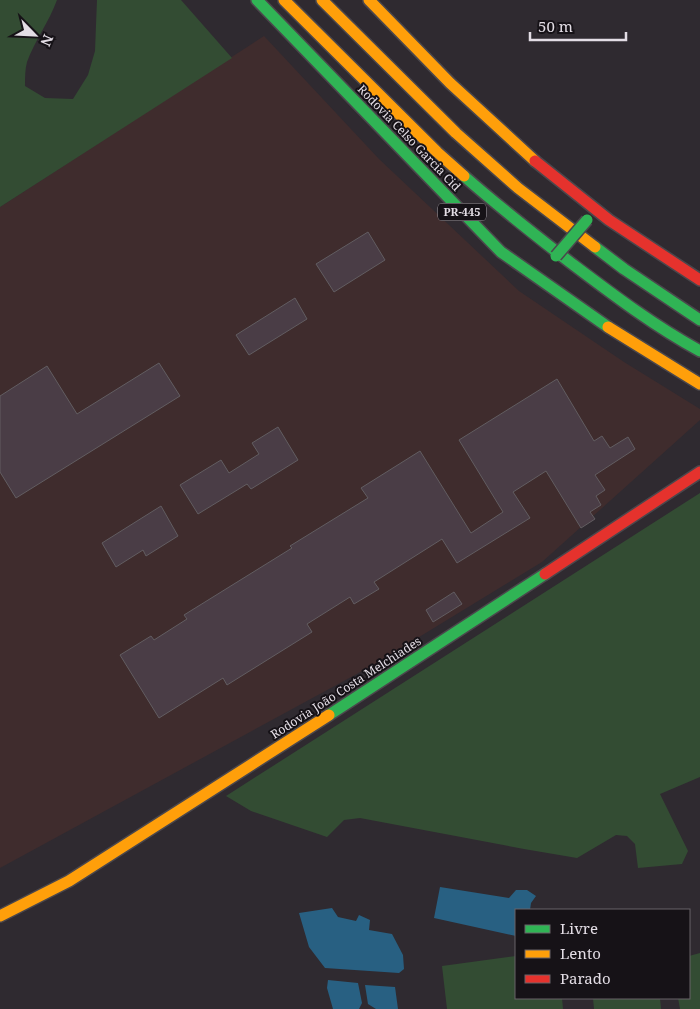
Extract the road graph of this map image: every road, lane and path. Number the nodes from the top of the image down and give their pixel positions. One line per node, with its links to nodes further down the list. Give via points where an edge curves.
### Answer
1 (257, 0): 6 (main road, Rodovia Celso Garcia Cid / PR-445, via 501,252)
2 (284, 0): 9 (main road, Rodovia Celso Garcia Cid / PR-445, via 437,152 500,208 608,291)
3 (322, 0): 8 (main road, via 456,133 518,188 624,269)
4 (368, 0): 5 (main road, via 424,59)
5 (596, 211): 6 (main road, bridge); 7 (main road)
6 (547, 267): 10 (main road, Rodovia Celso Garcia Cid / PR-445, via 594,318)
7 (700, 280)
8 (700, 320)
9 (700, 351)
10 (700, 384)
11 (700, 472): 12 (main road, Rodovia João Costa Melchiades, via 263,759 69,881)
12 (0, 916)

